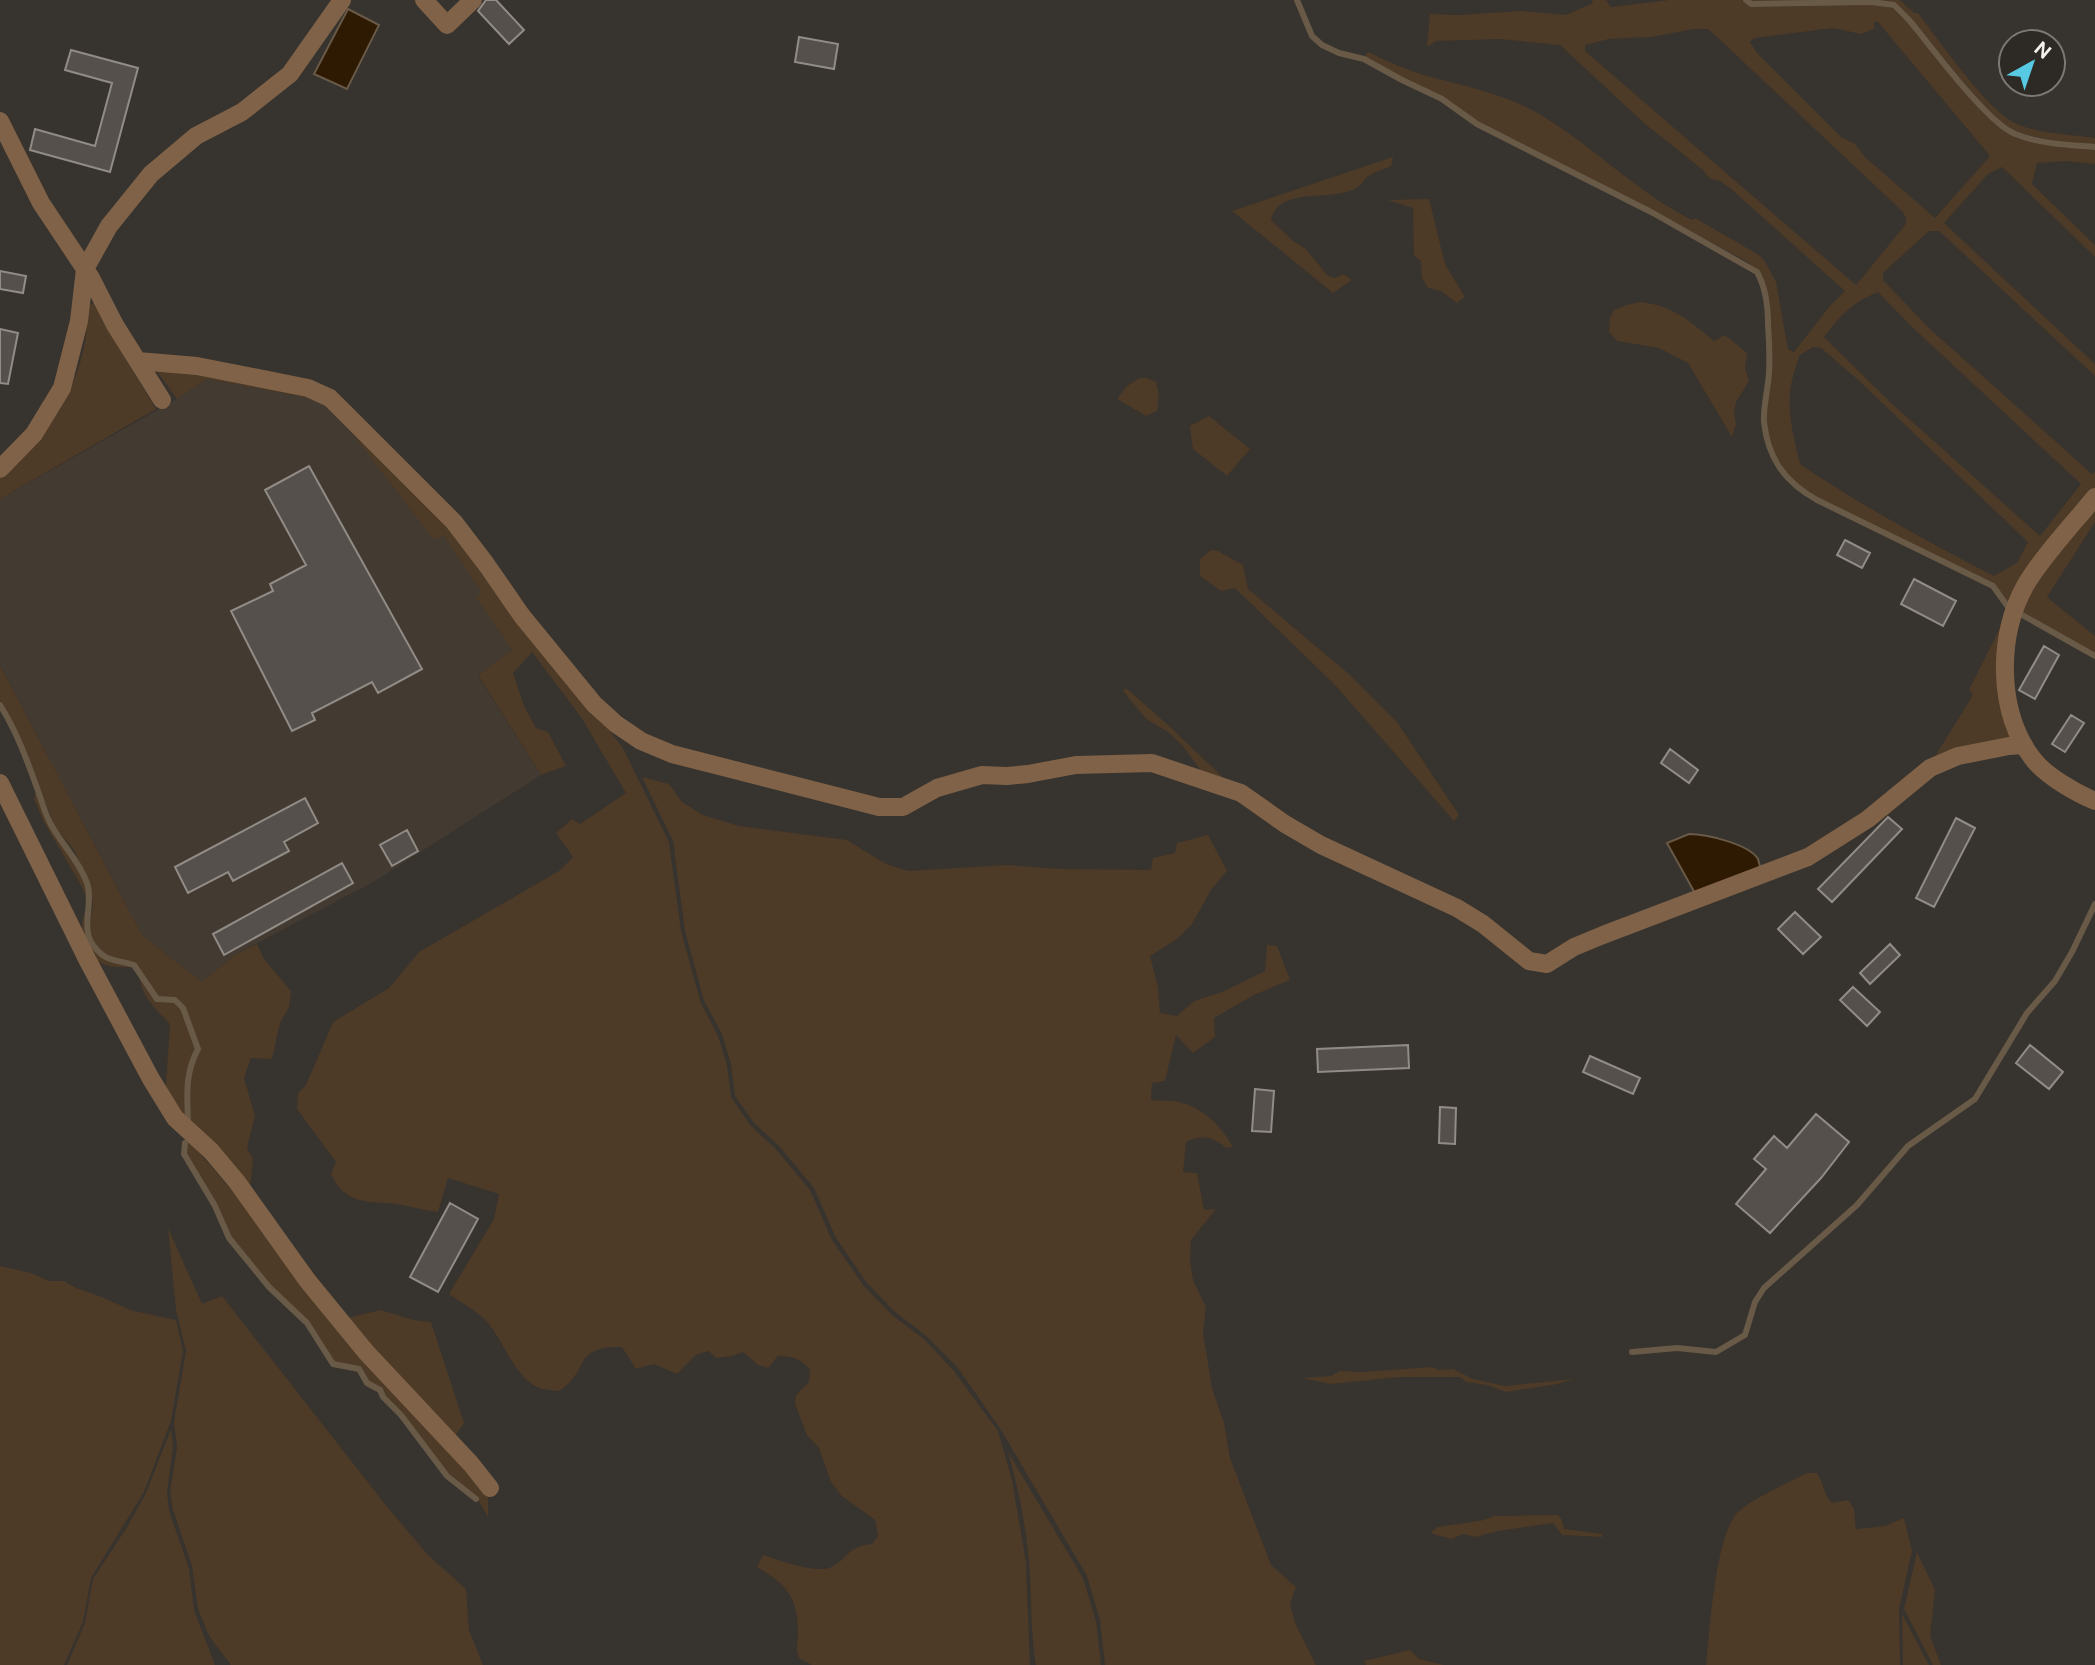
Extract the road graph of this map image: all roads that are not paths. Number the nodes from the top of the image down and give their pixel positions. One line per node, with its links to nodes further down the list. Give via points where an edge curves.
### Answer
1 (342, 0): 5 (street, via 290,74 242,113 196,136 151,174 109,226)
2 (424, 0): 3 (street, via 447,25)
3 (473, 0)
4 (0, 121): 5 (street, via 41,203)
5 (85, 269): 6 (street); 8 (street, via 79,321 62,388 34,434)
6 (138, 361): 7 (street); 10 (street, via 197,366 308,388 330,398 454,522 522,617 594,704 641,741 694,761 879,807 903,807 937,788 982,775 1152,763 1241,793 1321,845 1483,923 1529,961 1547,964 1603,934 1808,857 1868,819 1930,768 1958,756)
7 (162, 400)
8 (0, 469)
9 (2095, 497): 10 (street, via 2027,584 2014,610 2005,655 2008,706)
10 (2024, 745): 12 (street, via 2035,762)
11 (0, 783): 13 (street, via 88,961 174,1118 211,1151 366,1352)
12 (2095, 801)
13 (490, 1488)

